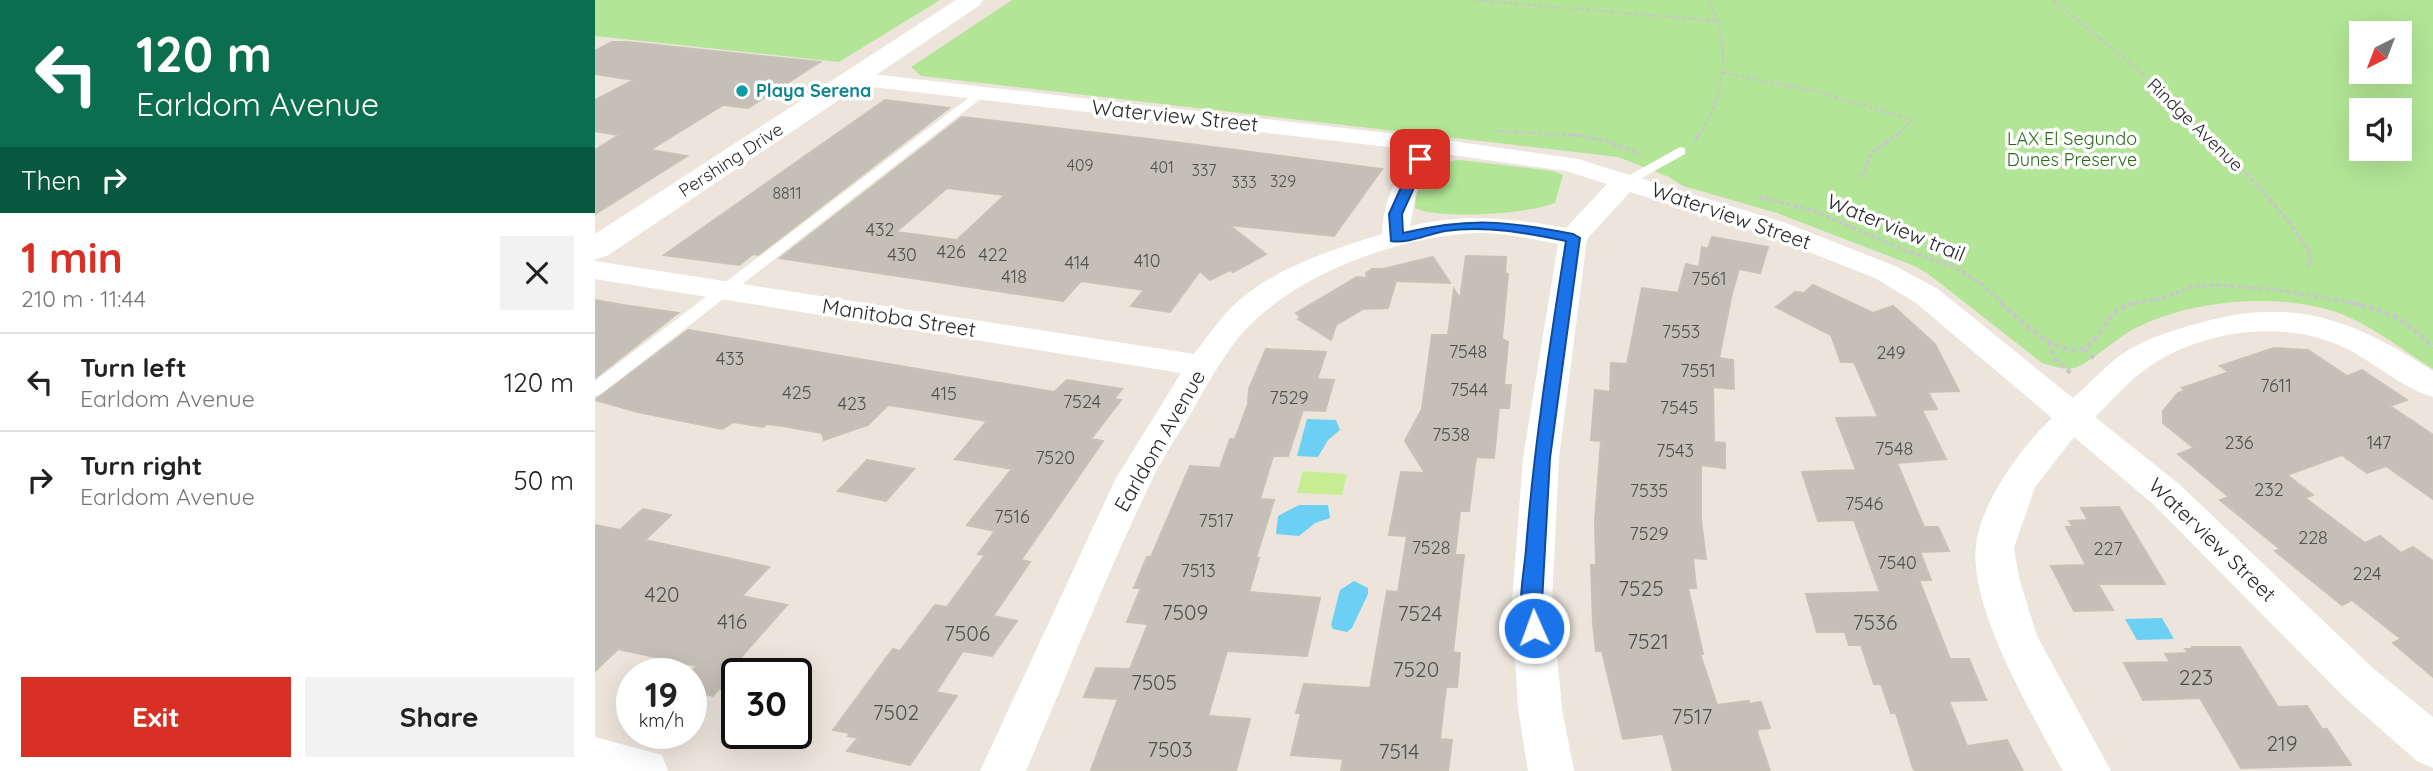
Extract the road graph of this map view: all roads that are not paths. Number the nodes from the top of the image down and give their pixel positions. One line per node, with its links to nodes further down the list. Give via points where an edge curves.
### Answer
1 (972, 0): 2 (main road, Pershing Drive)
2 (854, 79): 3 (street, Waterview Street); 9 (main road, Pershing Drive)
3 (979, 94): 4 (street, Waterview Street); 11 (lane)
4 (1431, 145): 6 (street, Waterview Street, via 1569,164); 7 (street, via 1407,183 1395,214)
5 (1681, 151): 6 (lane)
6 (1626, 181): 8 (street); 15 (street, Waterview Street, via 1776,229 1909,283)
7 (1396, 238): 8 (street, Earldom Avenue, via 1445,227 1482,225); 12 (street, Earldom Avenue, via 1301,274 1269,294 1240,317)
8 (1573, 238): 20 (street, via 1541,458 1532,602 1540,709)
9 (595, 249)
10 (595, 270): 11 (street, Manitoba Street)
11 (723, 291): 12 (street, Manitoba Street); 14 (lane)
12 (1202, 366): 19 (street, Earldom Avenue, via 1133,480)
13 (2433, 386): 15 (street, via 2360,341 2324,327 2262,322 2221,327 2139,357)
14 (595, 390)
15 (2074, 416): 16 (street, Waterview Street, via 2167,494 2359,683); 21 (street, via 2045,444 2007,502 1995,546 2008,617)
16 (2433, 746)
17 (595, 759): 18 (street)
18 (645, 771)
19 (1003, 771)
20 (1551, 771)
21 (2088, 771)

